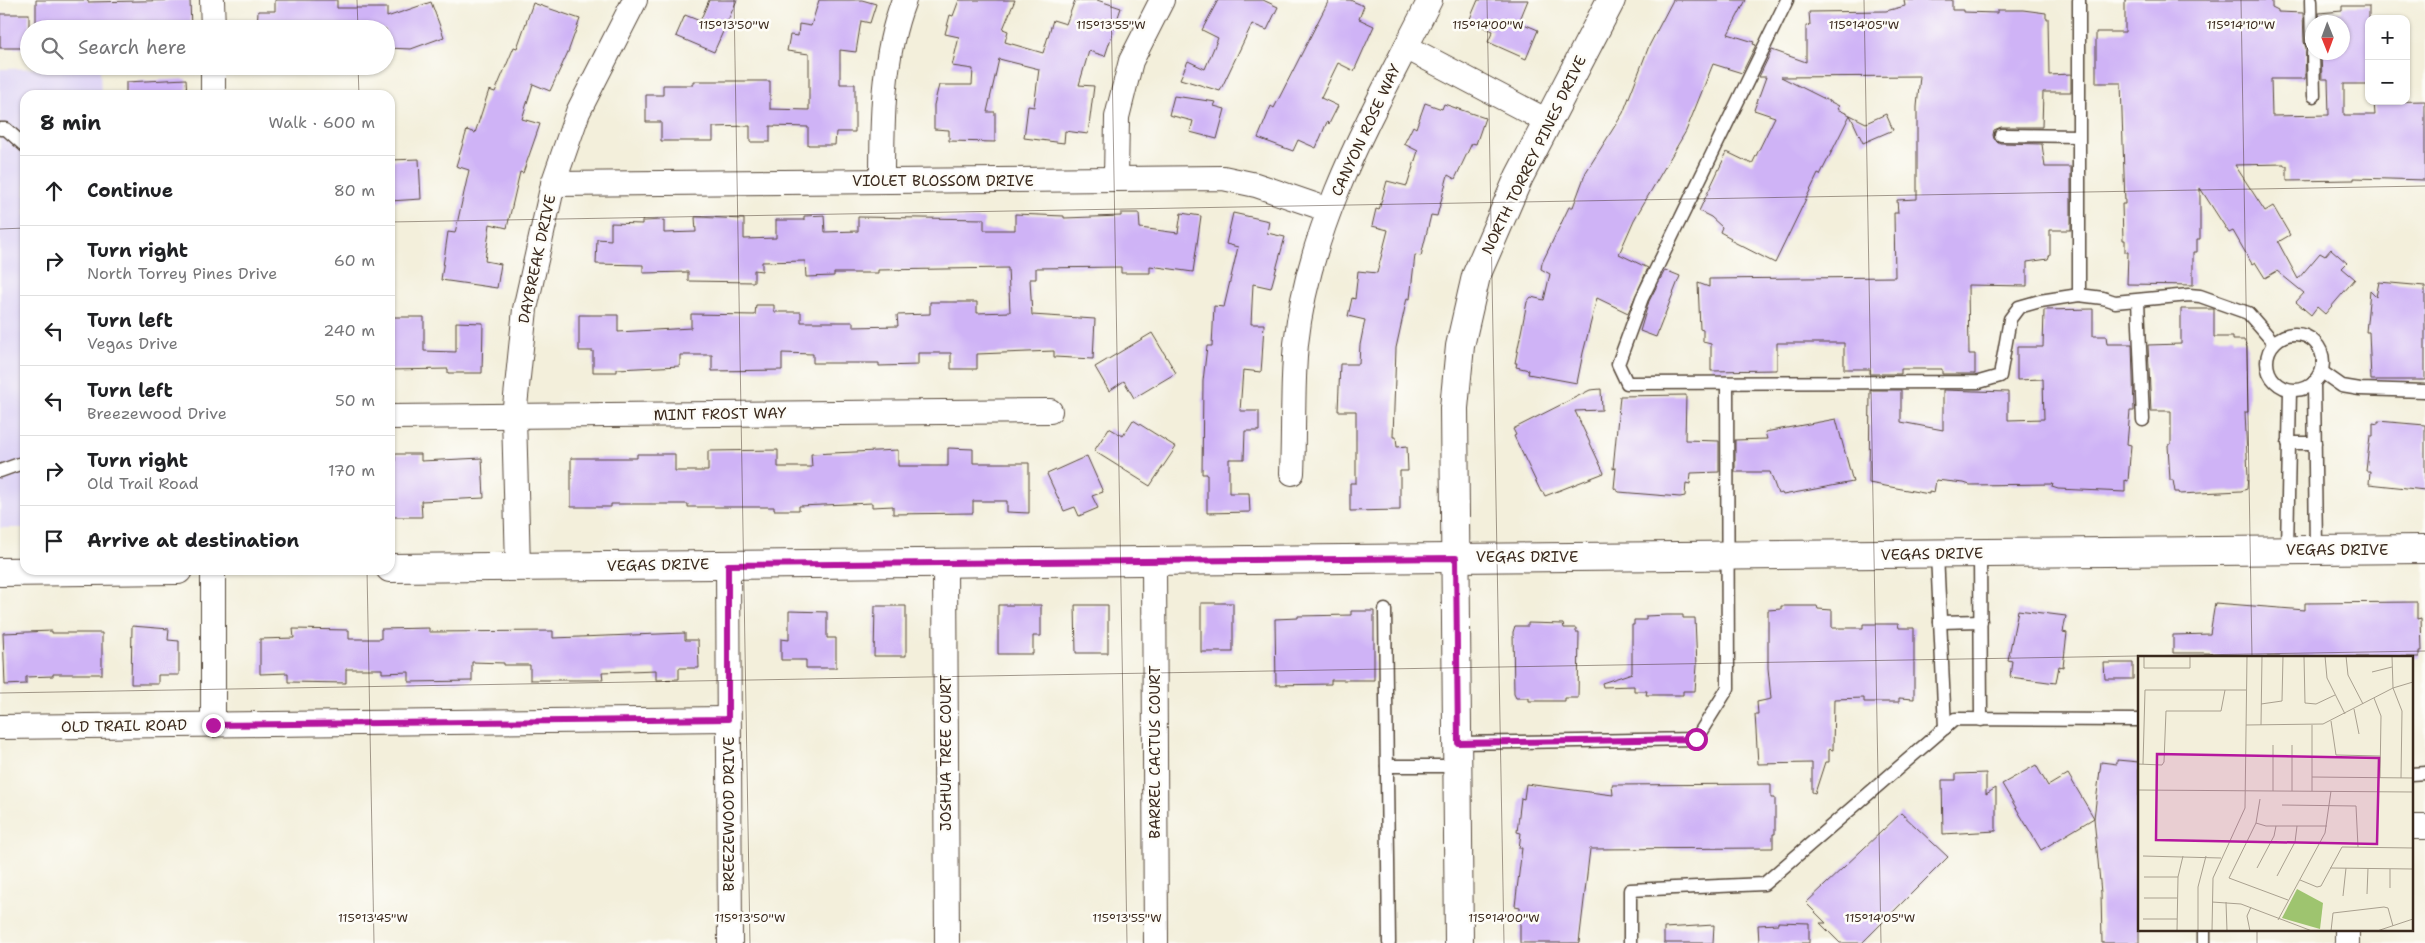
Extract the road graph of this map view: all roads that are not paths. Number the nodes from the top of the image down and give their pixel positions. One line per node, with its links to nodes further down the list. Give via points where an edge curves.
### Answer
1 (212, 0): 11 (street)
2 (635, 0): 24 (street, DAYBREAK DRIVE, via 578,112)
3 (904, 0): 23 (street, via 888,59 882,115)
4 (1162, 0): 22 (street, via 1131,61 1117,117)
5 (1430, 0): 12 (street, CANYON ROSE WAY)
6 (1611, 0): 17 (main road, NORTH TORREY PINES DRIVE)
7 (1787, 0): 30 (lane, via 1642,298 1618,364 1627,383)
8 (2079, 0): 20 (lane)
9 (2311, 0): 10 (lane)
10 (2311, 15)
11 (212, 20)
12 (1406, 47): 17 (street); 25 (street, CANYON ROSE WAY, via 1352,154)
13 (2313, 60): 16 (lane)
14 (213, 75): 15 (street)
15 (213, 90)
16 (2314, 96)
17 (1549, 122): 48 (main road, NORTH TORREY PINES DRIVE, via 1493,234 1476,276 1464,325 1454,408)
18 (0, 129): 21 (lane, via 6,129)
19 (2001, 135): 20 (lane)
20 (2078, 136): 26 (lane)
21 (20, 142)
22 (1116, 180): 23 (street, VIOLET BLOSSOM DRIVE); 25 (street, VIOLET BLOSSOM DRIVE, via 1223,178 1256,185)
23 (882, 181): 24 (street, VIOLET BLOSSOM DRIVE)
24 (553, 184): 34 (street, DAYBREAK DRIVE, via 524,309)
25 (1329, 210): 41 (street, CANYON ROSE WAY, via 1305,291 1296,344)
26 (2079, 295): 27 (lane, via 2115,302); 30 (lane, via 2040,300 2019,307 2010,319 2000,376 1979,382)
27 (2138, 301): 28 (lane, via 2200,296 2248,313); 36 (lane)
28 (2274, 343): 29 (lane, via 2291,334 2310,338 2322,352); 31 (lane, via 2266,358 2267,368 2276,383)
29 (2318, 377): 31 (lane, via 2301,389); 32 (lane, via 2360,389); 38 (lane)
30 (1727, 383): 47 (lane)
31 (2290, 390): 37 (lane)
32 (2425, 391)
33 (1050, 411): 34 (street, MINT FROST WAY)
34 (514, 416): 35 (street, MINT FROST WAY); 52 (street, DAYBREAK DRIVE)
35 (395, 417)
36 (2143, 420)
37 (2288, 443): 38 (lane); 43 (lane)
38 (2315, 443): 44 (lane)
39 (20, 464): 40 (lane)
40 (0, 471)
41 (1292, 473)
42 (2425, 549): 44 (main road, VEGAS DRIVE)
43 (2287, 550): 44 (main road, VEGAS DRIVE); 45 (main road, VEGAS DRIVE)
44 (2316, 550)
45 (1980, 553): 46 (main road, VEGAS DRIVE); 58 (lane)
46 (1937, 554): 47 (main road, VEGAS DRIVE); 59 (lane)
47 (1728, 556): 48 (main road, VEGAS DRIVE); 66 (lane, via 1728,688 1696,739)
48 (1456, 558): 49 (main road, VEGAS DRIVE); 66 (main road, NORTH TORREY PINES DRIVE)
49 (1154, 561): 50 (main road, VEGAS DRIVE); 76 (street, BARREL CACTUS COURT)
50 (945, 563): 51 (main road, VEGAS DRIVE); 75 (street, JOSHUA TREE COURT)
51 (728, 565): 52 (main road, VEGAS DRIVE); 60 (street, BREEZEWOOD DRIVE)
52 (518, 567): 53 (main road, VEGAS DRIVE)
53 (395, 568)
54 (0, 572): 55 (main road)
55 (20, 572)
56 (213, 575): 63 (street)
57 (1385, 610): 67 (lane)
58 (1981, 621): 59 (lane); 61 (lane)
59 (1940, 622): 65 (lane)
60 (728, 719): 63 (street, OLD TRAIL ROAD); 74 (street, BREEZEWOOD DRIVE)
61 (1981, 720): 62 (lane); 65 (lane, via 1956,719)
62 (2138, 720)
63 (213, 725): 64 (street, OLD TRAIL ROAD)
64 (0, 727)
65 (1945, 728): 79 (lane, via 1764,884 1630,890)
66 (1458, 754): 67 (lane); 78 (main road, NORTH TORREY PINES DRIVE)
67 (1387, 766): 77 (lane)
68 (2425, 773): 69 (lane)
69 (2412, 774)
70 (2412, 827): 71 (street)
71 (2425, 827)
72 (2204, 930): 80 (lane)
73 (2347, 930): 81 (street)
74 (730, 943)
75 (948, 943)
76 (1156, 943)
77 (1389, 943)
78 (1459, 943)
79 (1630, 943)
80 (2204, 943)
81 (2347, 943)

